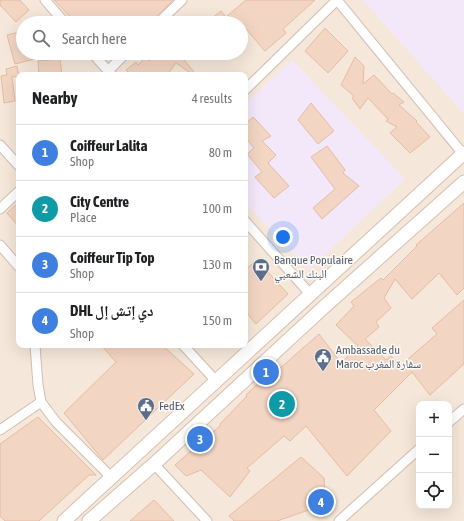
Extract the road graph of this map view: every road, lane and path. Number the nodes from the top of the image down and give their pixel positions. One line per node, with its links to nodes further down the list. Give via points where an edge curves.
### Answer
1 (45, 0): 4 (street)
2 (182, 0): 5 (street)
3 (337, 0): 10 (street); 12 (street)
4 (59, 16)
5 (165, 16)
6 (98, 60): 8 (street)
7 (120, 60): 9 (street)
8 (109, 72)
9 (111, 72)
10 (248, 87)
11 (0, 145): 13 (street)
12 (464, 154): 20 (street)
13 (16, 163)
14 (464, 182): 29 (street)
15 (16, 194): 16 (street)
16 (0, 209)
17 (248, 224): 20 (street)
18 (0, 245): 19 (street)
19 (16, 264)
20 (311, 295): 23 (street)
21 (35, 348): 24 (street)
22 (186, 348): 23 (street)
23 (216, 381): 30 (street)
24 (41, 402): 27 (street); 30 (street, via 56,422)
25 (464, 409): 26 (street)
26 (452, 419)
27 (0, 430)
28 (416, 452): 34 (street)
29 (154, 464): 32 (street); 33 (street)
30 (111, 478): 31 (street)
31 (64, 521)
32 (89, 521)
33 (207, 521)
34 (339, 521)

